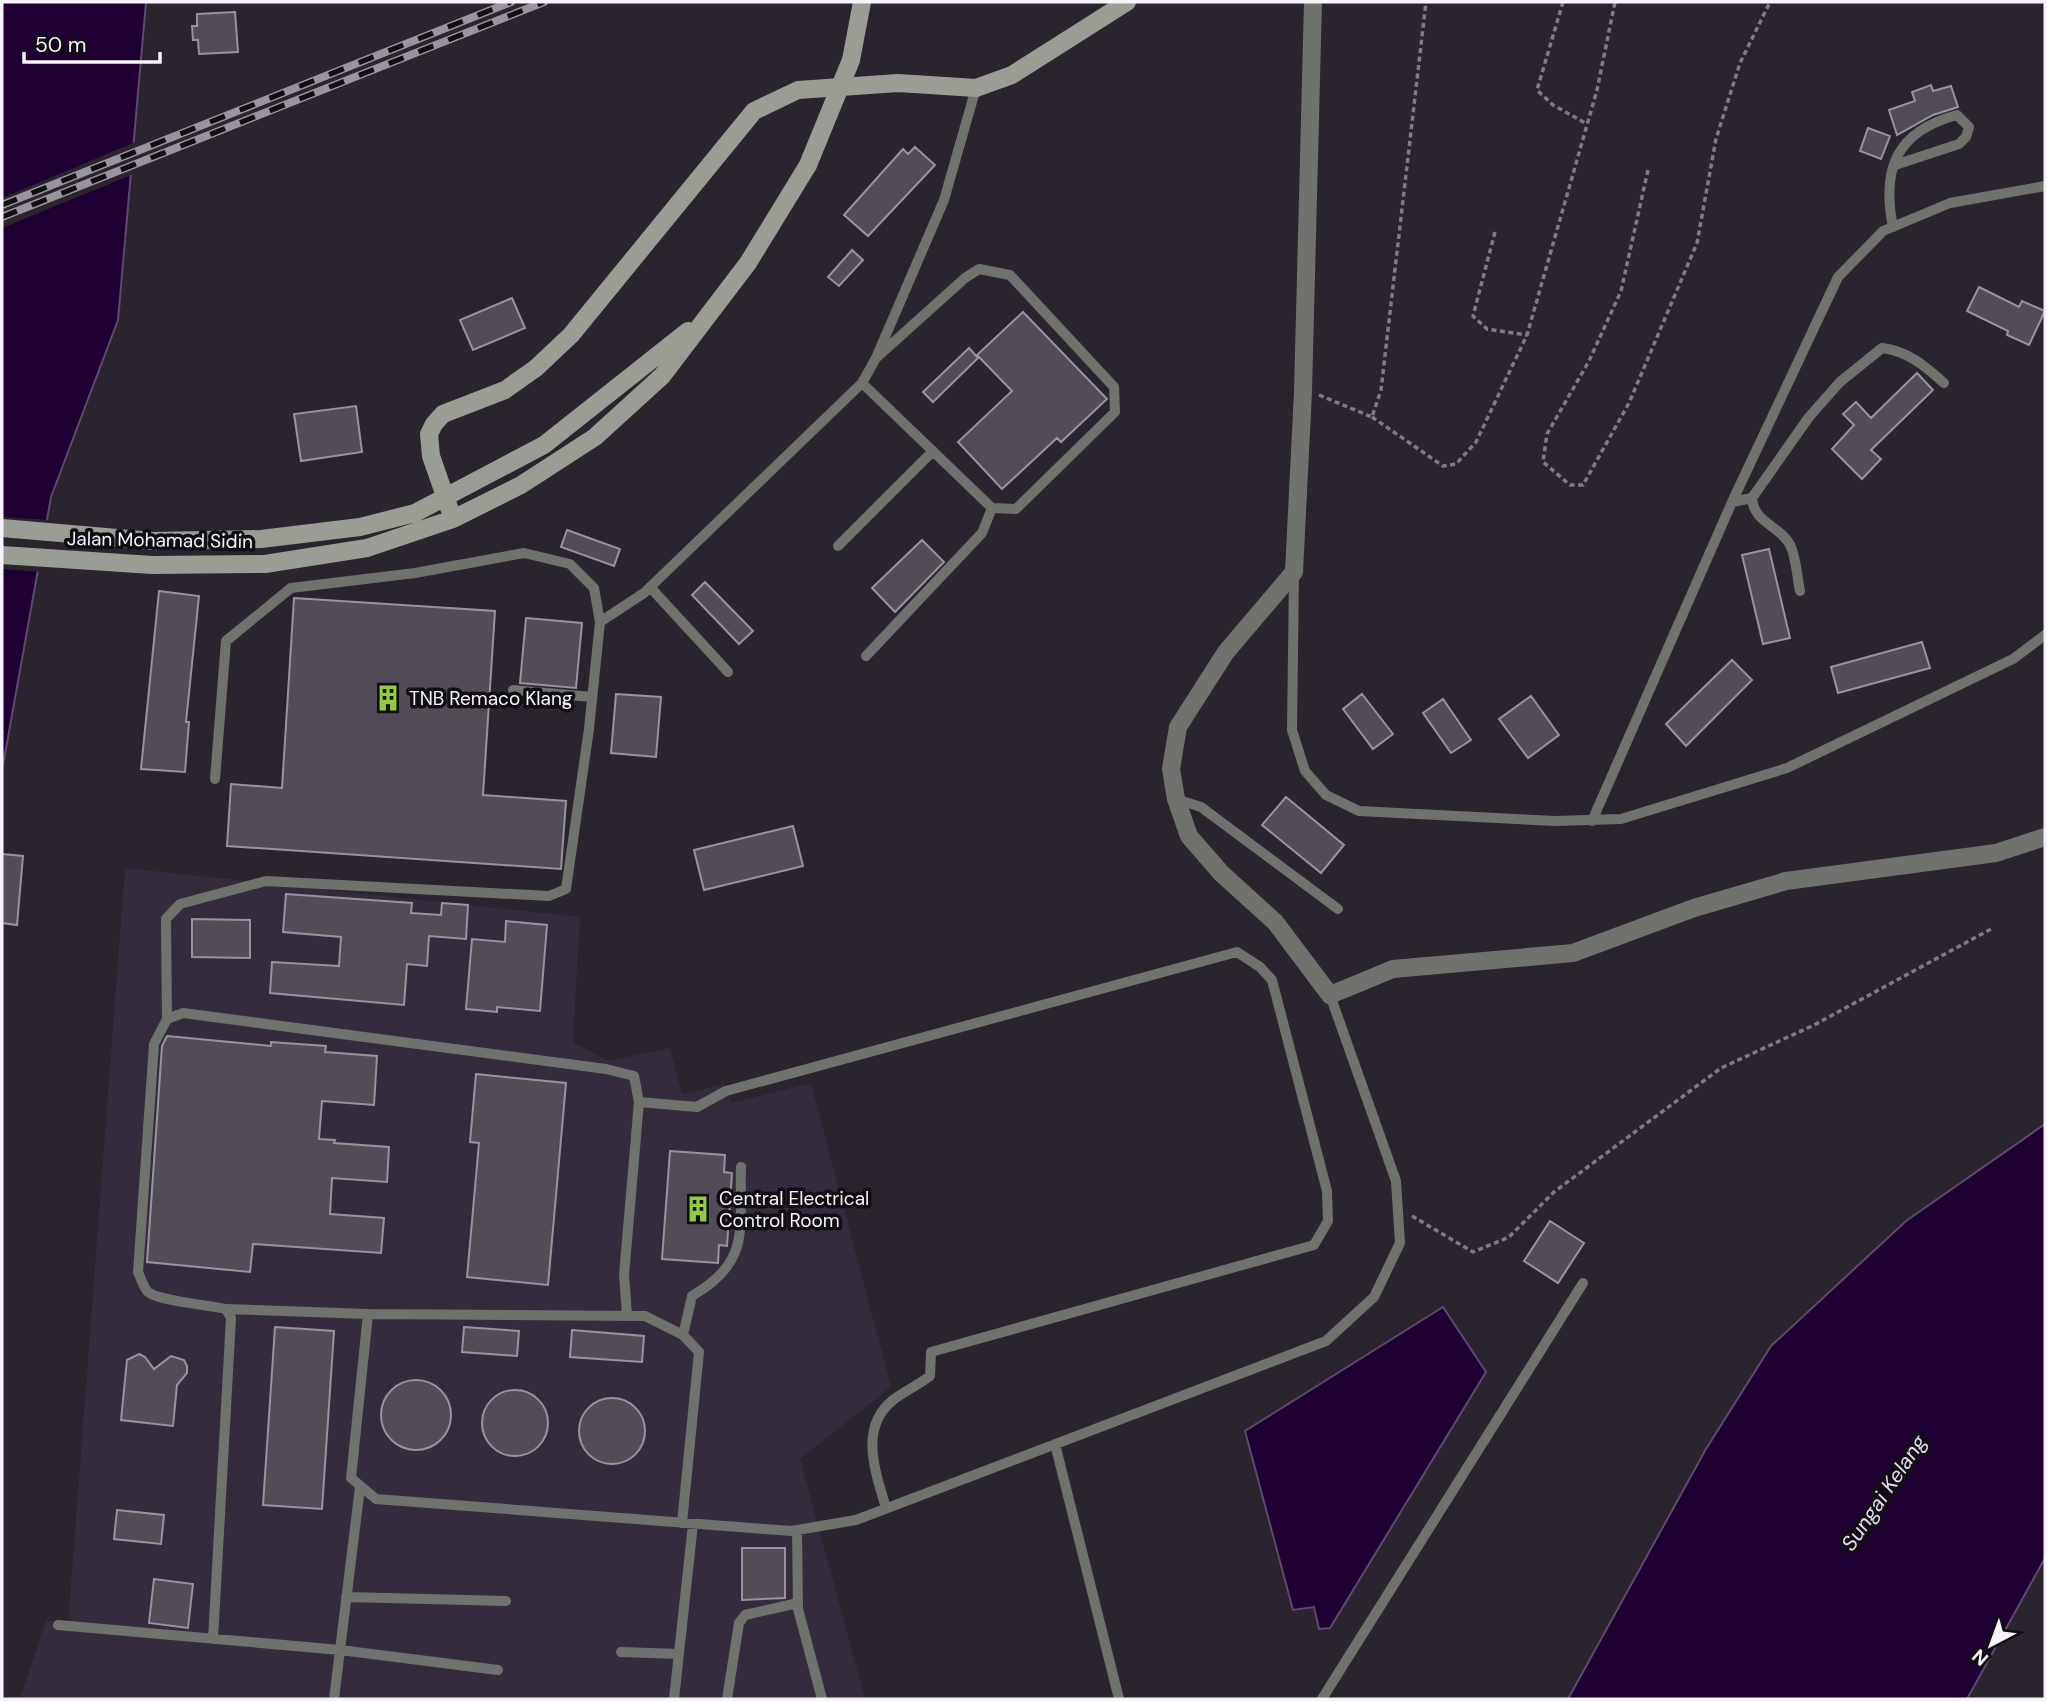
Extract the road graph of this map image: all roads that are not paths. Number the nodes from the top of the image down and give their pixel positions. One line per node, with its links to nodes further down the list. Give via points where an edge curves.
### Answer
1 (862, 2): 8 (main road, Jalan Mohamad Sidin, bridge, via 851,60 808,165 748,263)
2 (1127, 2): 4 (main road, via 1012,75)
3 (1313, 2): 21 (street)
4 (976, 89): 9 (lane, via 944,201); 14 (main road, via 898,83 799,90 754,111 571,335 505,390 443,414 434,424 429,434 431,456)
5 (1895, 165): 5 (lane, via 1900,148 1920,128 1957,115 1969,127 1959,144); 7 (lane, via 1887,198)
6 (2045, 187): 7 (lane, via 1951,203)
7 (1893, 227): 15 (lane, via 1883,231 1838,277)
8 (699, 323): 14 (main road, Jalan Mohamad Sidin, via 544,445); 17 (main road, Jalan Mohamad Sidin, via 662,376 595,437 521,485)
9 (876, 358): 10 (lane); 16 (lane, via 979,269 1010,275 1114,387 1115,412 1016,509)
10 (862, 383): 12 (lane); 22 (lane)
11 (1944, 383): 13 (lane, via 1920,362 1882,348 1840,382 1809,416)
12 (933, 451): 16 (lane); 19 (lane)
13 (1752, 498): 15 (lane); 23 (lane, via 1759,517 1789,543)
14 (446, 499): 17 (main road); 18 (main road, Jalan Mohamad Sidin, via 415,513 360,527 261,539 152,541)
15 (1732, 502): 32 (lane)
16 (992, 508): 26 (lane, via 982,533)
17 (453, 519): 20 (main road, Jalan Mohamad Sidin, via 368,548 220,566)
18 (2, 528)
19 (838, 546)
20 (2, 555)
21 (1294, 572): 31 (street, via 1226,652 1178,727 1171,769); 32 (lane, via 1292,730 1305,771 1326,795 1359,811)
22 (650, 587): 24 (lane); 27 (lane)
23 (1800, 591)
24 (600, 622): 29 (lane); 30 (lane, via 594,588 570,564 524,553 415,573 291,588 226,641)
25 (2045, 635): 32 (lane, via 2013,659 1787,768 1620,819)
26 (866, 656)
27 (729, 672)
28 (513, 690): 29 (lane)
29 (592, 697): 36 (lane, via 566,889 549,896 266,881 180,904 166,919)
30 (215, 779)
31 (1176, 799): 34 (lane, via 1201,807); 35 (street, via 1189,836 1275,922)
32 (1592, 821)
33 (2045, 837): 35 (street, via 1996,853 1786,880 1573,953 1392,969)
34 (1338, 909)
35 (1330, 995): 44 (lane, via 1396,1181 1400,1243 1374,1297 1326,1341)
36 (167, 1019): 37 (lane, via 183,1013 606,1069 634,1076); 40 (lane, via 154,1044 138,1272 147,1291 160,1298)
37 (639, 1102): 42 (lane, via 624,1275); 46 (lane, via 697,1107 726,1091 1237,952 1272,980 1327,1191 1328,1221 1314,1245 931,1352 930,1376 891,1402 875,1423 872,1455)
38 (741, 1167): 43 (lane, via 738,1252 719,1281 692,1296)
39 (1583, 1283): 63 (lane)
40 (226, 1309): 41 (lane); 53 (lane, via 231,1318)
41 (368, 1314): 42 (lane); 45 (lane, via 351,1478)
42 (627, 1315): 43 (lane, via 645,1316)
43 (683, 1335): 47 (lane, via 699,1352)
44 (1055, 1444): 46 (lane); 62 (lane)
45 (360, 1487): 47 (lane, via 376,1499); 49 (lane)
46 (886, 1508): 48 (lane, via 856,1520)
47 (687, 1524): 48 (lane); 56 (lane)
48 (797, 1530): 51 (lane)
49 (346, 1597): 50 (lane); 54 (lane)
50 (506, 1601)
51 (798, 1603): 60 (lane, via 745,1615 739,1623); 61 (lane)
52 (58, 1625): 53 (lane)
53 (213, 1639): 54 (lane)
54 (340, 1650): 57 (lane); 58 (lane)
55 (621, 1652): 56 (lane)
56 (679, 1654): 59 (lane)
57 (498, 1670)
58 (334, 1699)
59 (674, 1699)
60 (727, 1699)
61 (822, 1699)
62 (1119, 1699)
63 (1322, 1699)

